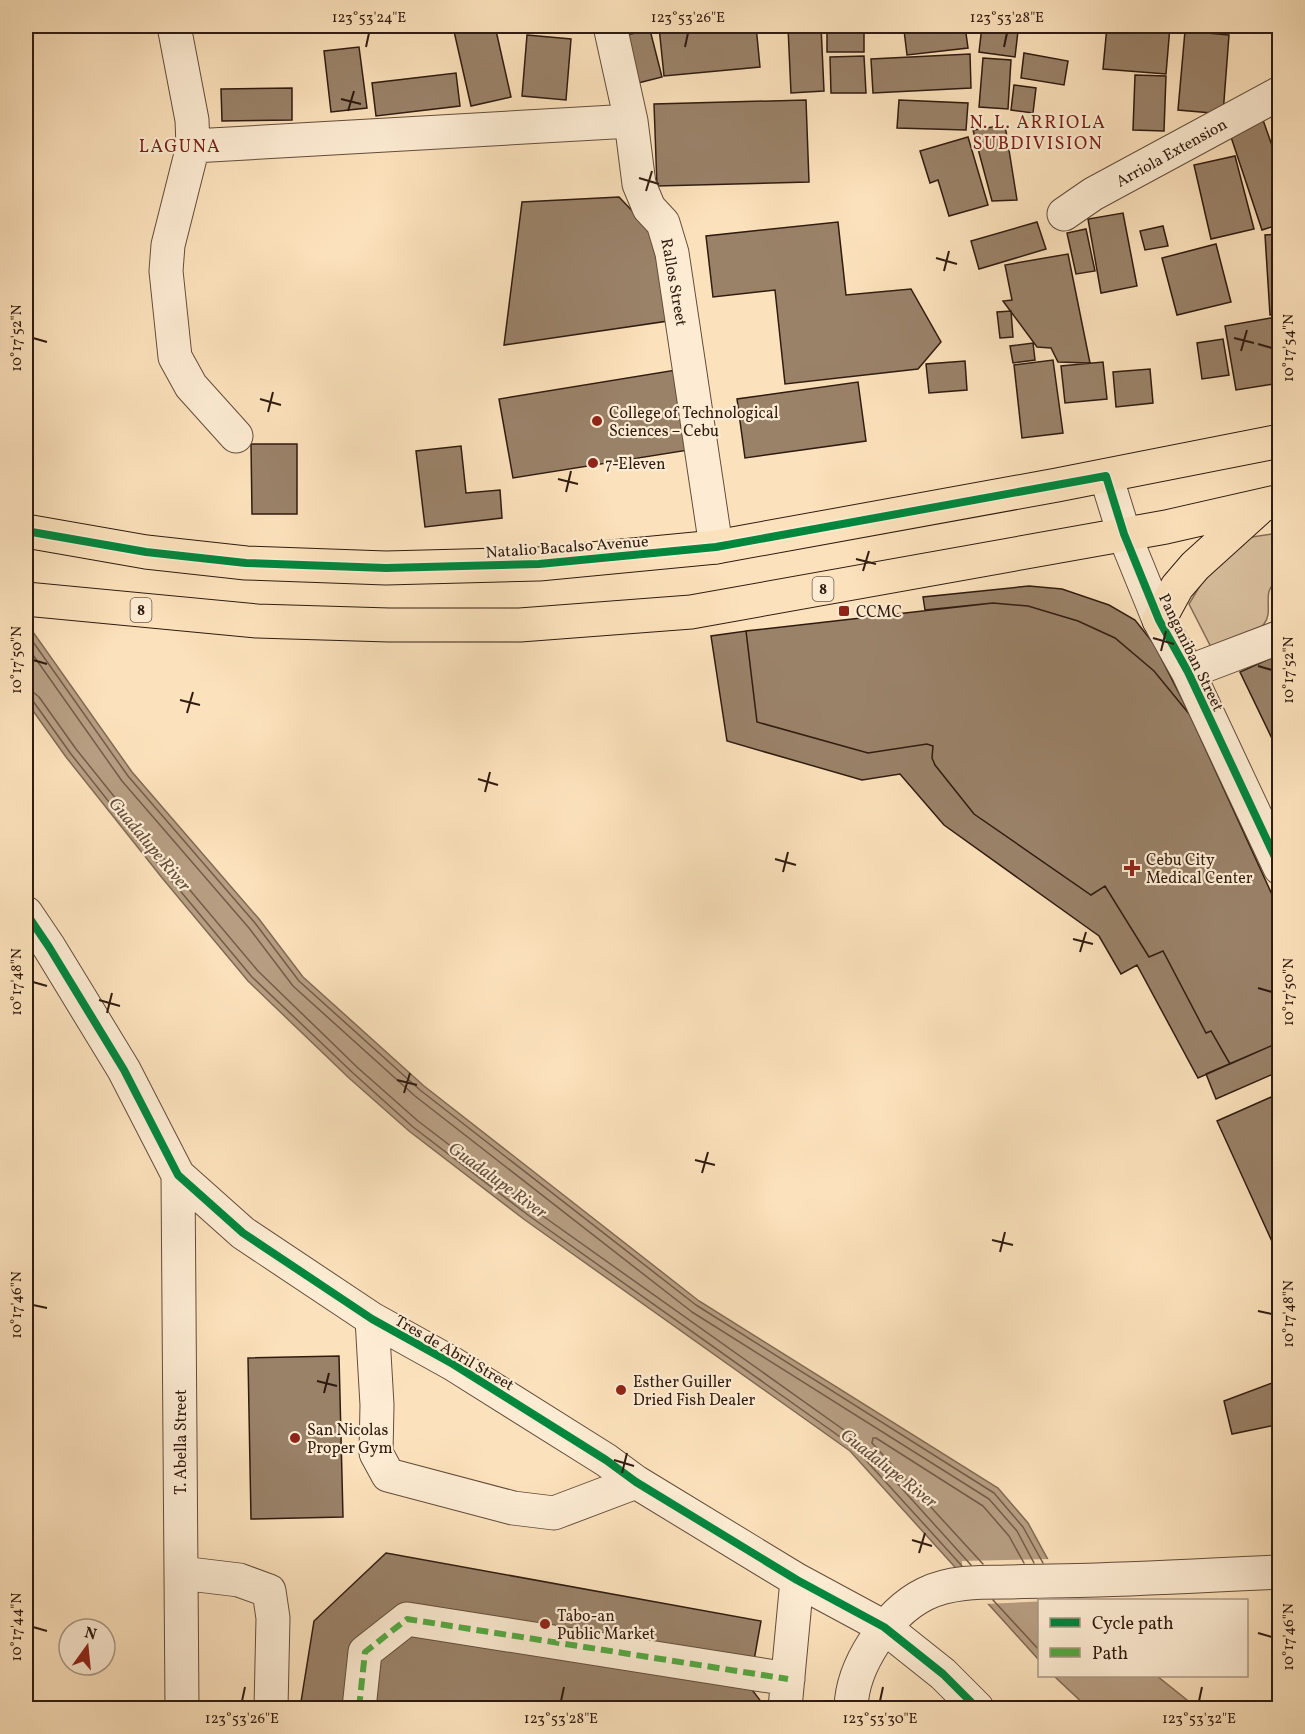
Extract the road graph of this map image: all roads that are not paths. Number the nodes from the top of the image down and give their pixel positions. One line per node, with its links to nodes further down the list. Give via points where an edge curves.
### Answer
1 (174, 26): 5 (street, via 192,120)
2 (618, 27): 4 (street, Rallos Street)
3 (1280, 93): 6 (street, Arriola Extension, via 1093,194)
4 (631, 121): 5 (street); 13 (street, Rallos Street, via 639,184 649,208 663,223 672,253)
5 (193, 146): 7 (street, via 168,245 166,271 175,357 191,386)
6 (1064, 214)
7 (236, 436)
8 (1280, 441): 9 (main road, Natalio Bacalso Avenue)
9 (1107, 476): 12 (street, Panganiban Street); 13 (main road, Natalio Bacalso Avenue)
10 (1270, 503): 12 (main road, 8); 15 (main road, via 1195,566 1177,587)
11 (26, 531): 13 (main road, Natalio Bacalso Avenue, via 146,552 386,568 539,564)
12 (1124, 534): 14 (main road, 8, via 691,612 520,624 389,626 257,621); 15 (street, Panganiban Street)
13 (716, 547)
14 (26, 599)
15 (1159, 620): 17 (street, Panganiban Street)
16 (1280, 637): 17 (street)
17 (1188, 672): 18 (street, Panganiban Street)
18 (1280, 868)
19 (26, 913): 20 (street, Tres de Abril Street, via 124,1071)
20 (178, 1175): 21 (street, Tres de Abril Street, via 243,1233); 24 (street, T. Abella Street)
21 (372, 1319): 22 (street, Tres de Abril Street, via 453,1364); 22 (street, via 376,1453 388,1475 513,1508 555,1513)
22 (636, 1482): 25 (street, Tres de Abril Street)
23 (1280, 1572): 26 (street, via 963,1583 927,1593 906,1605)
24 (181, 1573): 28 (street, T. Abella Street); 29 (street, via 239,1580 269,1591 273,1618)
25 (797, 1580): 26 (street, Tres de Abril Street); 27 (street)
26 (884, 1626): 31 (street, via 861,1670); 32 (street, Tres de Abril Street, via 943,1674)
27 (787, 1694): 30 (street, via 407,1619 365,1652)
28 (182, 1708)
29 (271, 1708)
30 (358, 1708)
31 (851, 1708)
32 (977, 1708)

